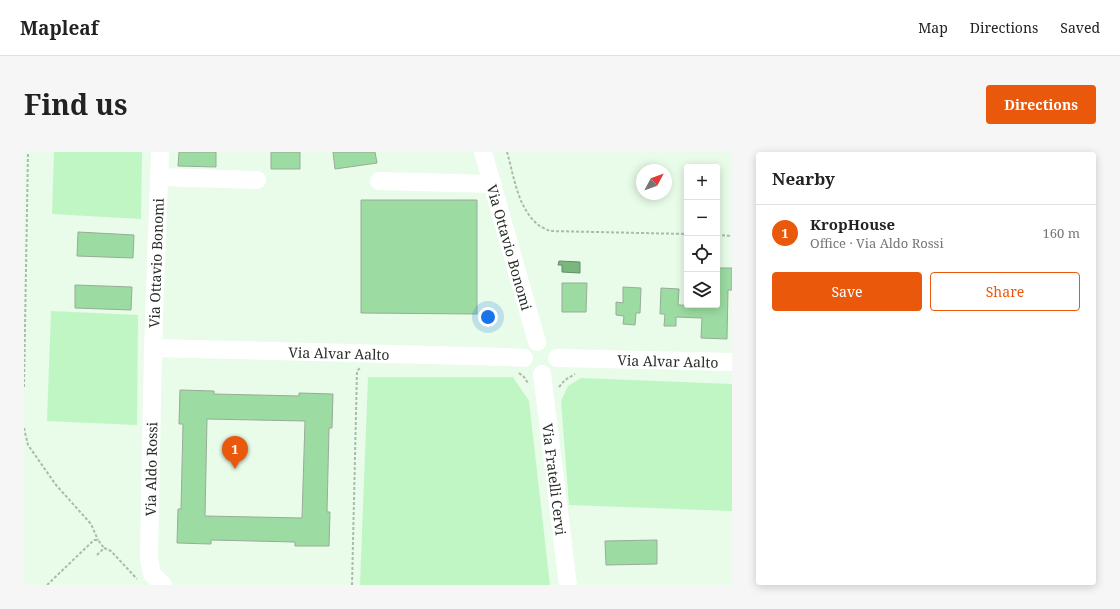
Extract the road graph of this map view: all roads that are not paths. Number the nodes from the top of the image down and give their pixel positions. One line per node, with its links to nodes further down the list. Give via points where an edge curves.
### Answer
1 (160, 152): 3 (street, Via Ottavio Bonomi)
2 (483, 152): 6 (street, Via Ottavio Bonomi)
3 (160, 177): 4 (street, Via Ottavio Bonomi); 8 (street, Via Ottavio Bonomi)
4 (257, 180)
5 (379, 181): 6 (street)
6 (492, 184): 7 (street, Via Ottavio Bonomi)
7 (537, 342): 9 (street, via 550,345 556,353); 11 (street, via 528,348)
8 (154, 348): 11 (street, Via Alvar Aalto, via 508,357); 13 (street, Via Aldo Rossi, via 149,558 152,574)
9 (556, 358): 10 (street, Via Alvar Aalto); 12 (street, via 551,370)
10 (732, 362)
11 (520, 365): 12 (street, via 525,364 532,372)
12 (542, 374): 14 (street, Via Fratelli Cervi)
13 (163, 585)
14 (568, 585)

